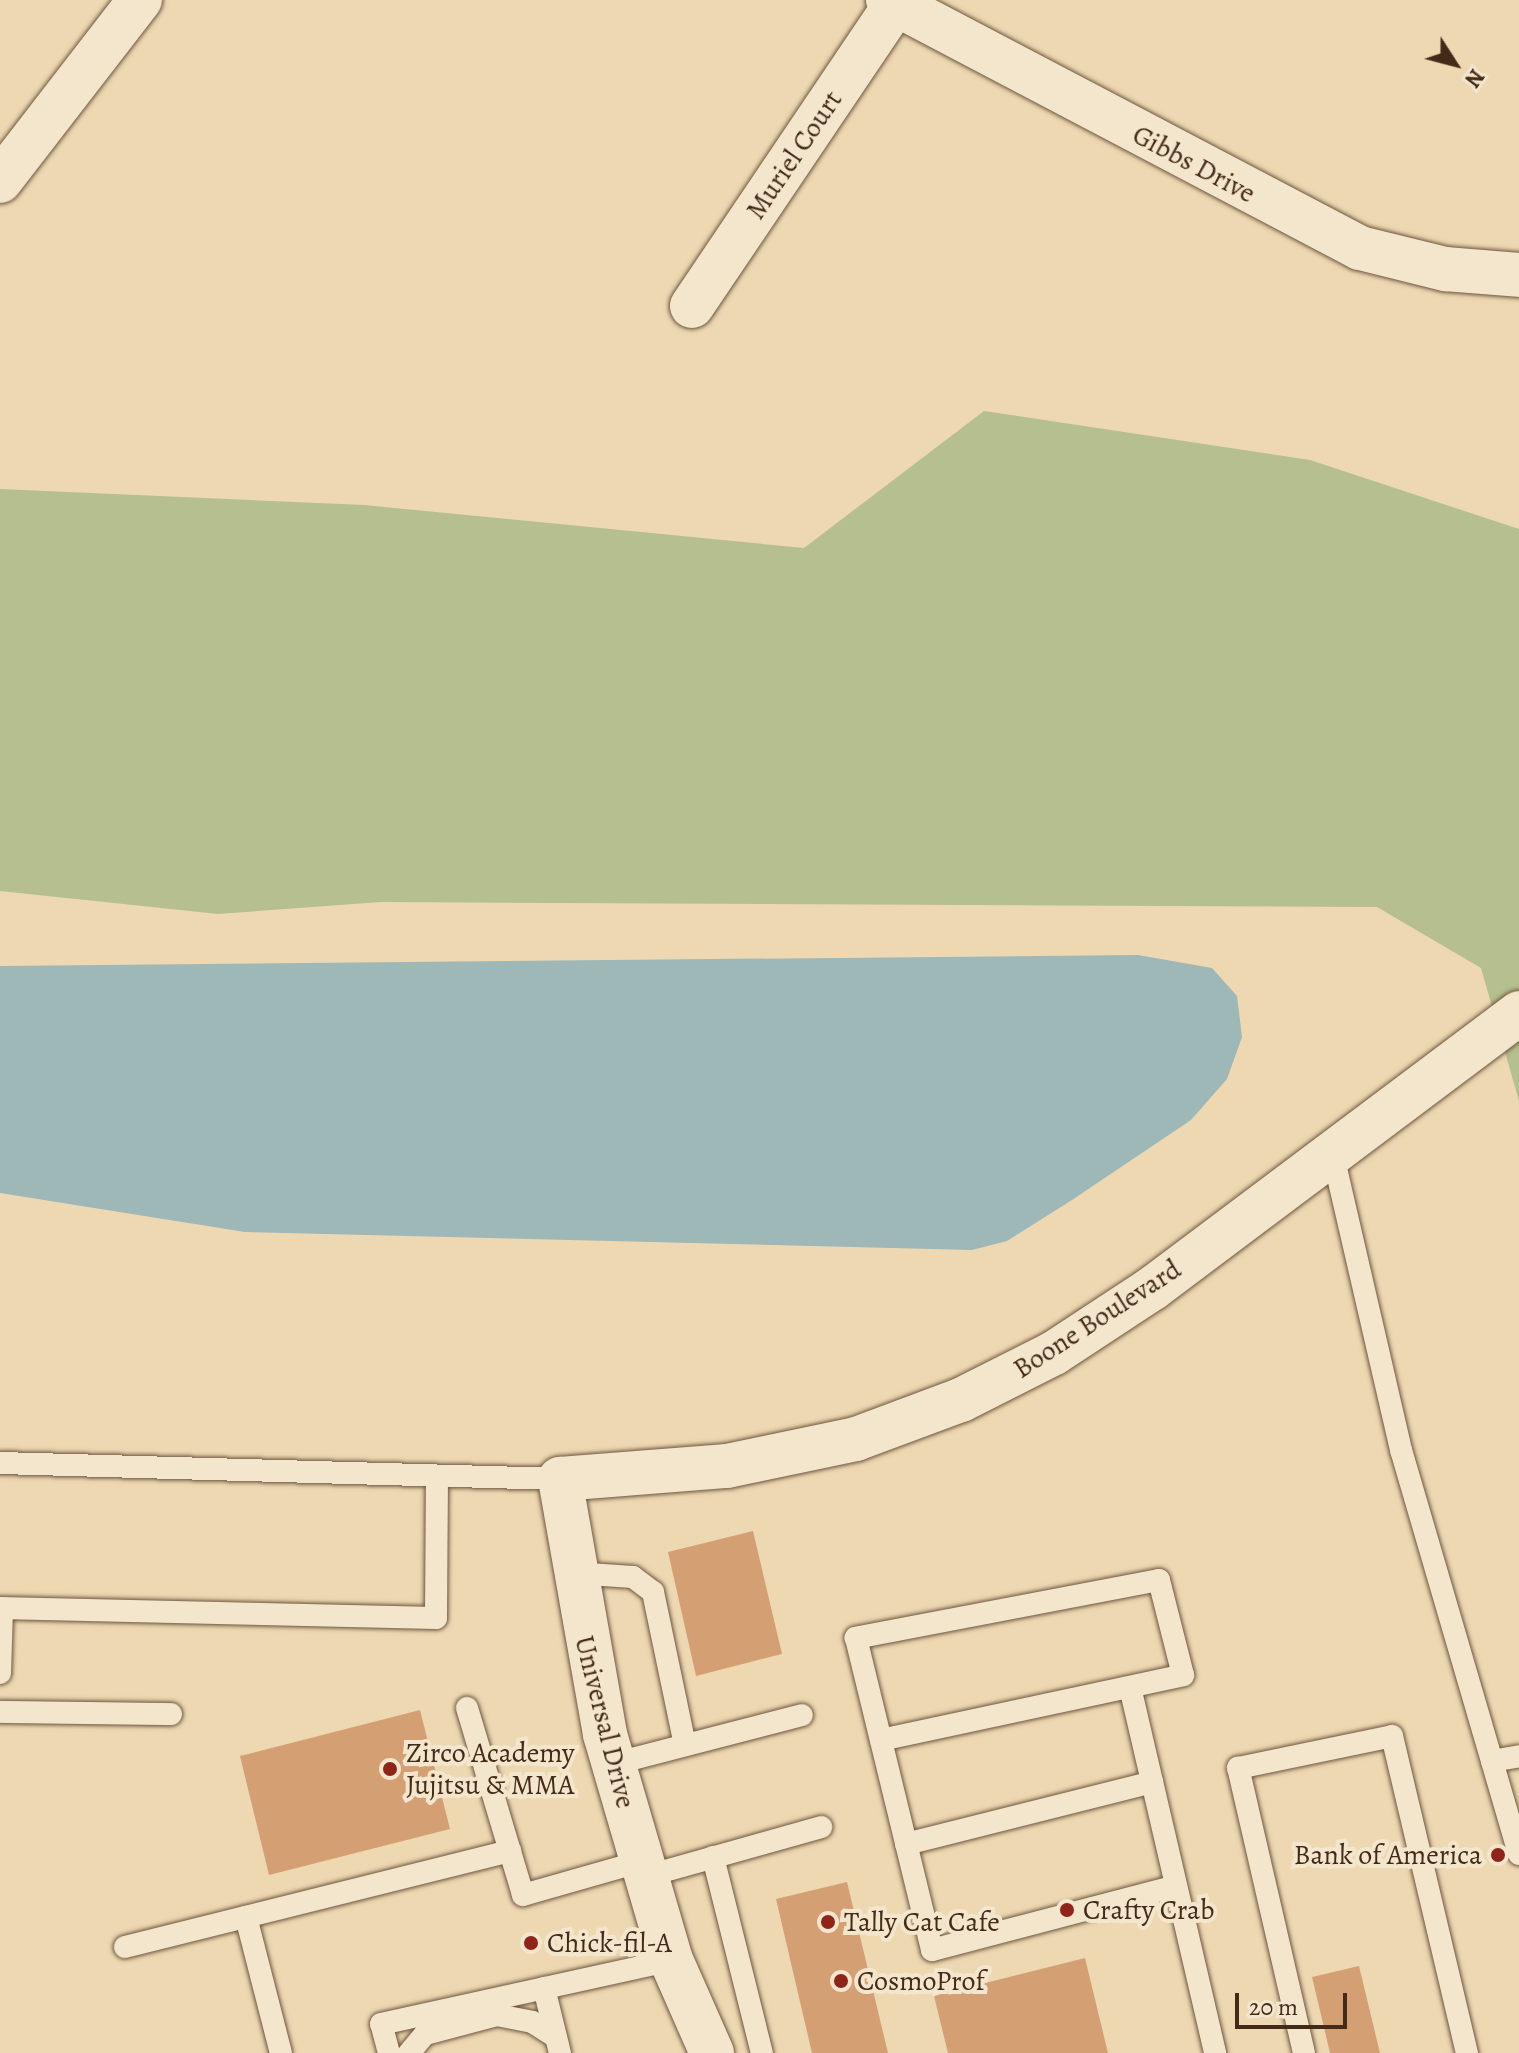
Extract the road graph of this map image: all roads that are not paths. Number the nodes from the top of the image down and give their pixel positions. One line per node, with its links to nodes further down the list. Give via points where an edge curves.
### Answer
1 (140, 0): 3 (street)
2 (892, 2): 4 (street, Gibbs Drive, via 1360,248 1445,269); 5 (street, Muriel Court)
3 (0, 181)
4 (1519, 275)
5 (692, 306)
6 (1519, 1013): 7 (street, Boone Boulevard)
7 (1332, 1151): 10 (street, Boone Boulevard, via 1153,1288 1054,1353 961,1400 856,1439 727,1466); 22 (lane, via 1401,1450)
8 (0, 1463): 9 (lane)
9 (437, 1476): 10 (lane); 12 (lane, via 436,1618)
10 (560, 1479): 11 (street, Universal Drive)
11 (573, 1573): 20 (lane, via 633,1577 653,1592); 23 (street, Universal Drive)
12 (1, 1608): 13 (lane)
13 (0, 1673)
14 (1130, 1687): 19 (lane); 19 (lane, via 1183,1675 1159,1580 856,1638); 24 (lane)
15 (467, 1708): 27 (lane)
16 (0, 1712): 17 (lane)
17 (171, 1714)
18 (802, 1715): 20 (lane)
19 (881, 1740): 26 (lane)
20 (685, 1745): 23 (lane)
21 (1519, 1756): 22 (lane)
22 (1492, 1761): 28 (lane)
23 (613, 1764): 30 (street, Universal Drive)
24 (1152, 1782): 26 (lane); 31 (lane)
25 (821, 1827): 29 (lane)
26 (906, 1844): 31 (lane, via 932,1950)
27 (510, 1851): 30 (lane, via 523,1895); 32 (lane)
28 (1519, 1854)
29 (713, 1857): 30 (lane); 42 (lane)
30 (644, 1868): 34 (street, Universal Drive)
31 (1176, 1886): 43 (lane)
32 (246, 1917): 33 (lane); 37 (lane)
33 (125, 1947)
34 (671, 1960): 35 (lane); 40 (street, Universal Drive); 41 (street, Universal Drive)
35 (544, 1988): 36 (lane); 38 (lane, via 381,2024)
36 (558, 2045): 39 (lane, via 532,2022 497,2015 425,2034)
37 (281, 2053)
38 (389, 2053)
39 (409, 2053)
40 (684, 2053)
41 (712, 2053)
42 (762, 2053)
43 (1215, 2053)
44 (1304, 2053): 45 (lane, via 1238,1768 1392,1736)
45 (1467, 2053)

